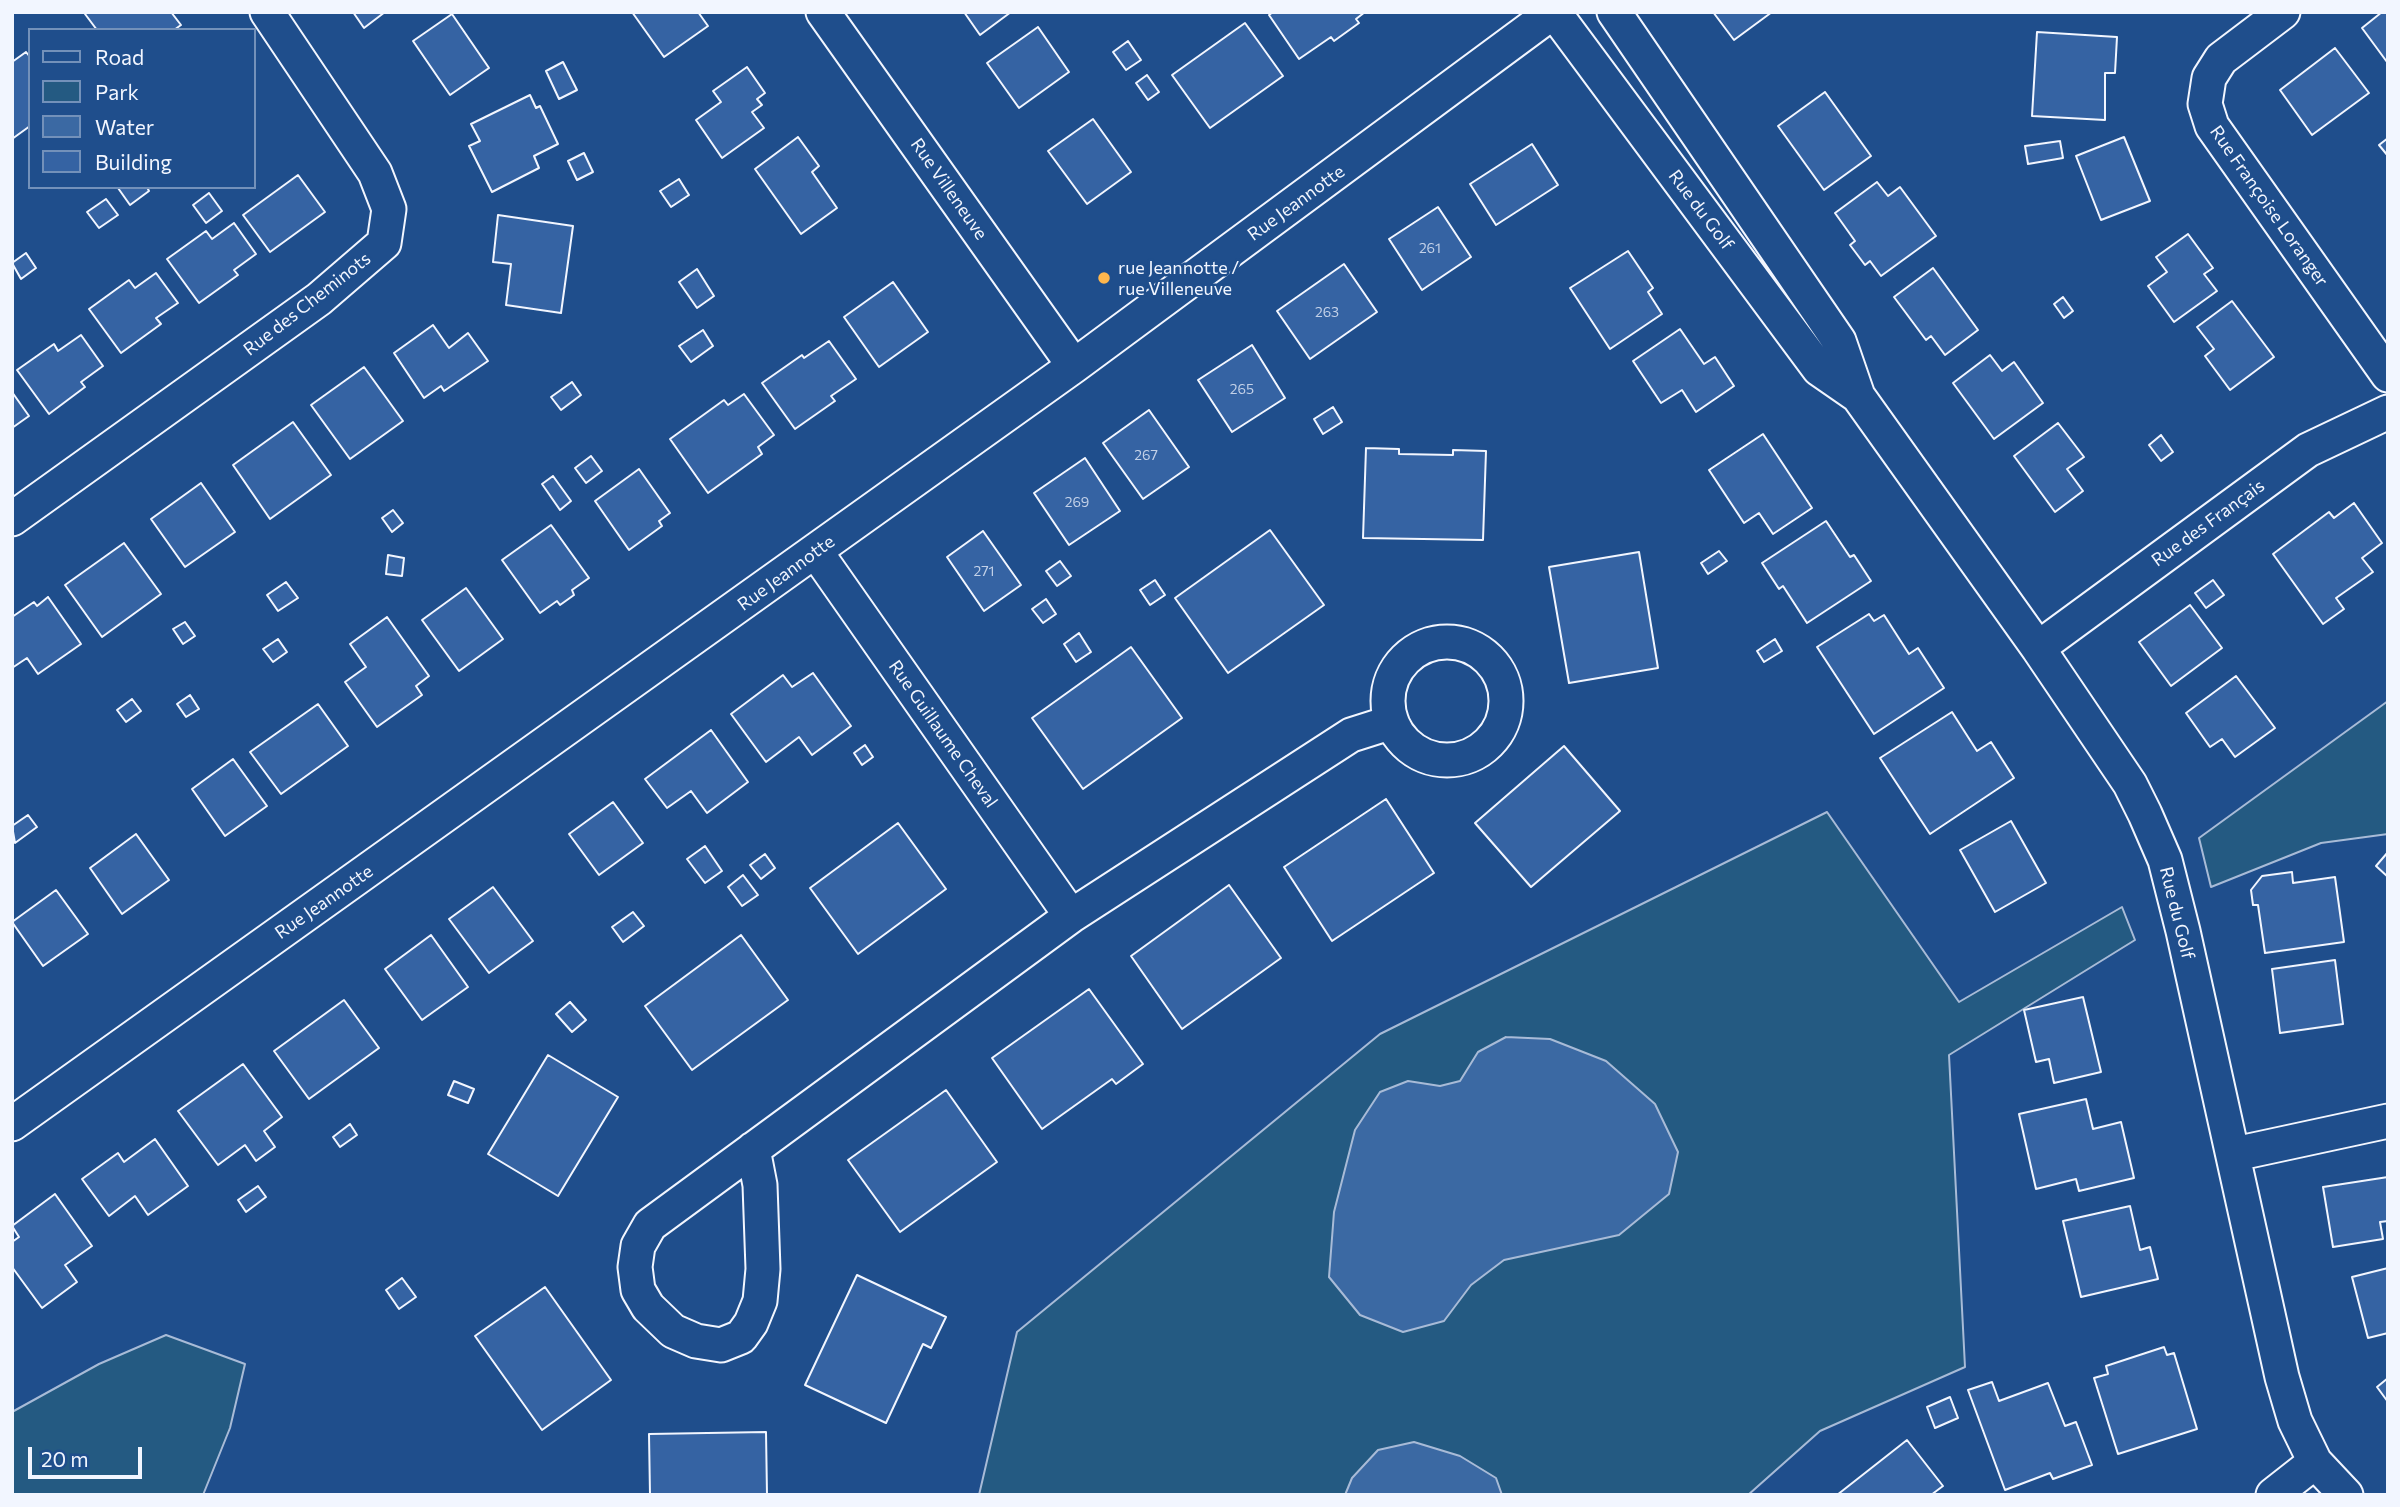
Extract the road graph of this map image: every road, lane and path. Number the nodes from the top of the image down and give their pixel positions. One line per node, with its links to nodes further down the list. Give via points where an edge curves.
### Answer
1 (267, 12): 10 (street, Rue des Cheminots, via 375,173 389,209 384,243 319,299)
2 (823, 12): 6 (street, Rue Villeneuve)
3 (1554, 12): 6 (street, Rue Jeannotte); 8 (street, Rue du Golf, via 1819,369)
4 (1614, 12): 8 (street, Rue du Golf, via 1839,341)
5 (2283, 12): 7 (street, Rue Françoise Loranger, via 2221,59 2209,78 2204,104 2212,126)
6 (1074, 366): 11 (street, Rue Jeannotte)
7 (2388, 375)
8 (1858, 396): 12 (street, Rue du Golf)
9 (2388, 412): 12 (street, Rue des Français, via 2308,450)
10 (12, 519)
11 (816, 552): 14 (street, Rue Guillaume Cheval); 16 (street, Rue Jeannotte)
12 (2038, 648): 18 (street, Rue du Golf, via 2130,784 2165,860)
13 (1392, 722): 14 (street, via 1351,735)
14 (1071, 916): 17 (street)
15 (2388, 1121): 18 (street)
16 (12, 1124)
17 (753, 1149): 17 (street, via 650,1224 638,1246 638,1290 648,1307 673,1331 696,1341 721,1345 741,1337 760,1301 760,1185)
18 (2235, 1154): 19 (street, Rue du Golf, via 2282,1377 2295,1421)
19 (2315, 1462): 20 (street); 21 (street, Rue du Golf)
20 (2273, 1495)
21 (2346, 1495)

